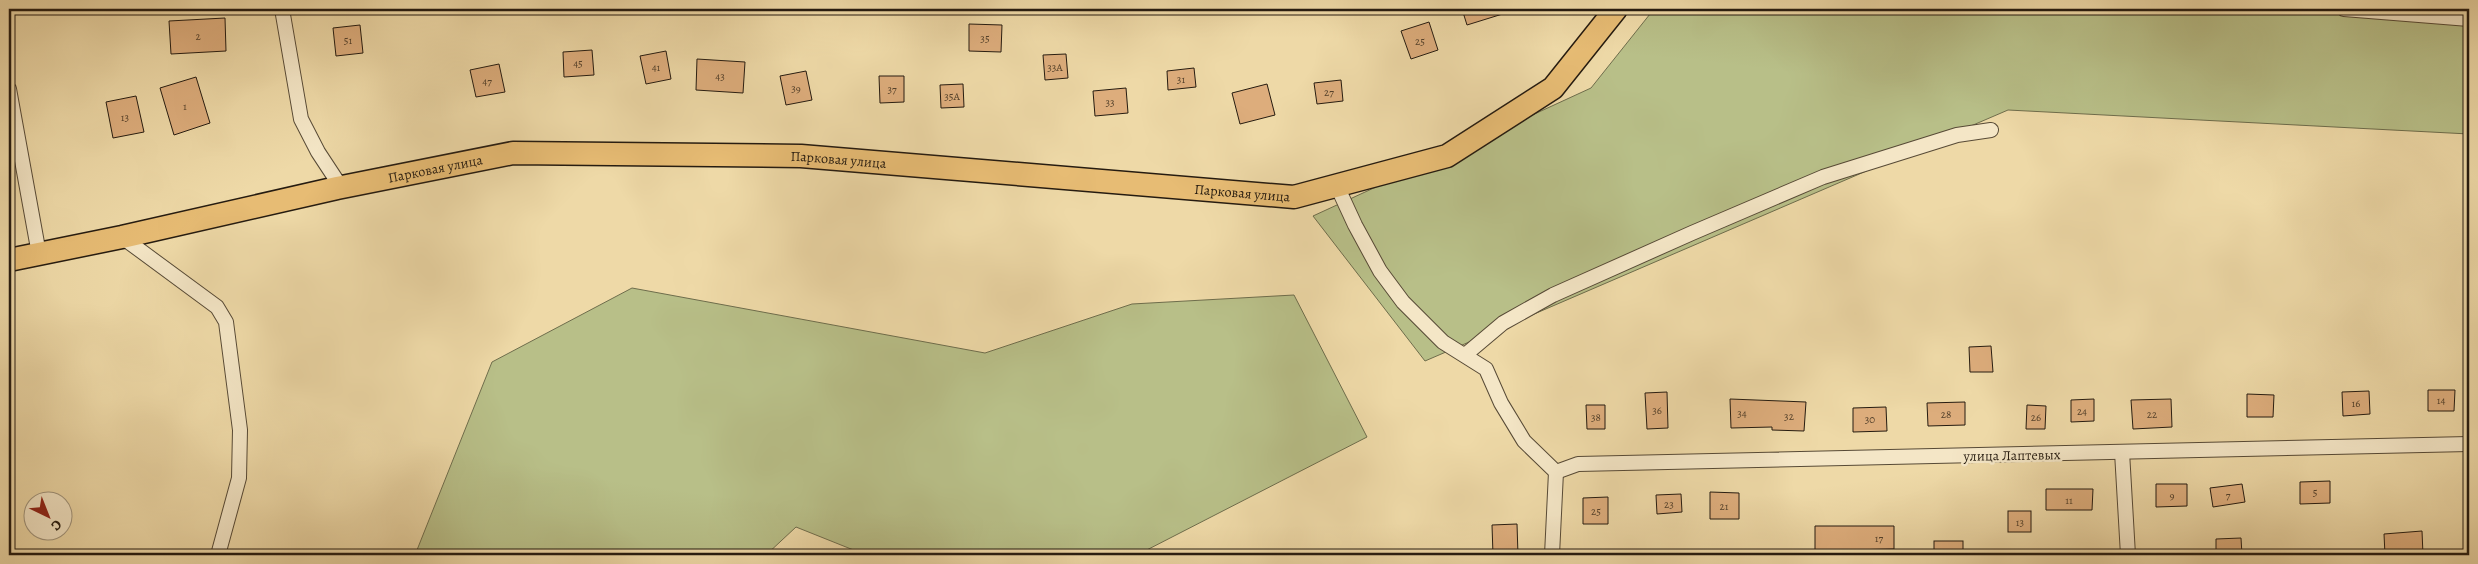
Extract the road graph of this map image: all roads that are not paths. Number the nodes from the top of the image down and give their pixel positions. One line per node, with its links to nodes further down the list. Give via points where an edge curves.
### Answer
1 (282, 9): 8 (street, via 301,119)
2 (1616, 9): 7 (main road, Парковая улица, via 1552,88 1447,156)
3 (2344, 9): 4 (street)
4 (2469, 20)
5 (9, 89): 10 (street)
6 (1991, 130): 12 (street, via 1957,135 1823,177 1692,233 1553,295 1503,323)
7 (1337, 186): 8 (main road, Парковая улица, via 1294,198 801,156 513,152); 12 (street, via 1380,272 1403,302 1443,342)
8 (341, 187): 9 (main road, Парковая улица)
9 (122, 237): 10 (main road, Парковая улица); 16 (street, via 216,307 226,322 240,430 239,478)
10 (39, 254): 11 (main road, Парковая улица)
11 (9, 260)
12 (1465, 355): 15 (street, via 1486,369 1501,403 1524,441)
13 (2469, 444): 14 (street, улица Лаптевых)
14 (2122, 452): 15 (street, улица Лаптевых, via 1578,464); 18 (street)
15 (1556, 472): 17 (street)
16 (218, 555)
17 (1552, 555)
18 (2128, 555)

